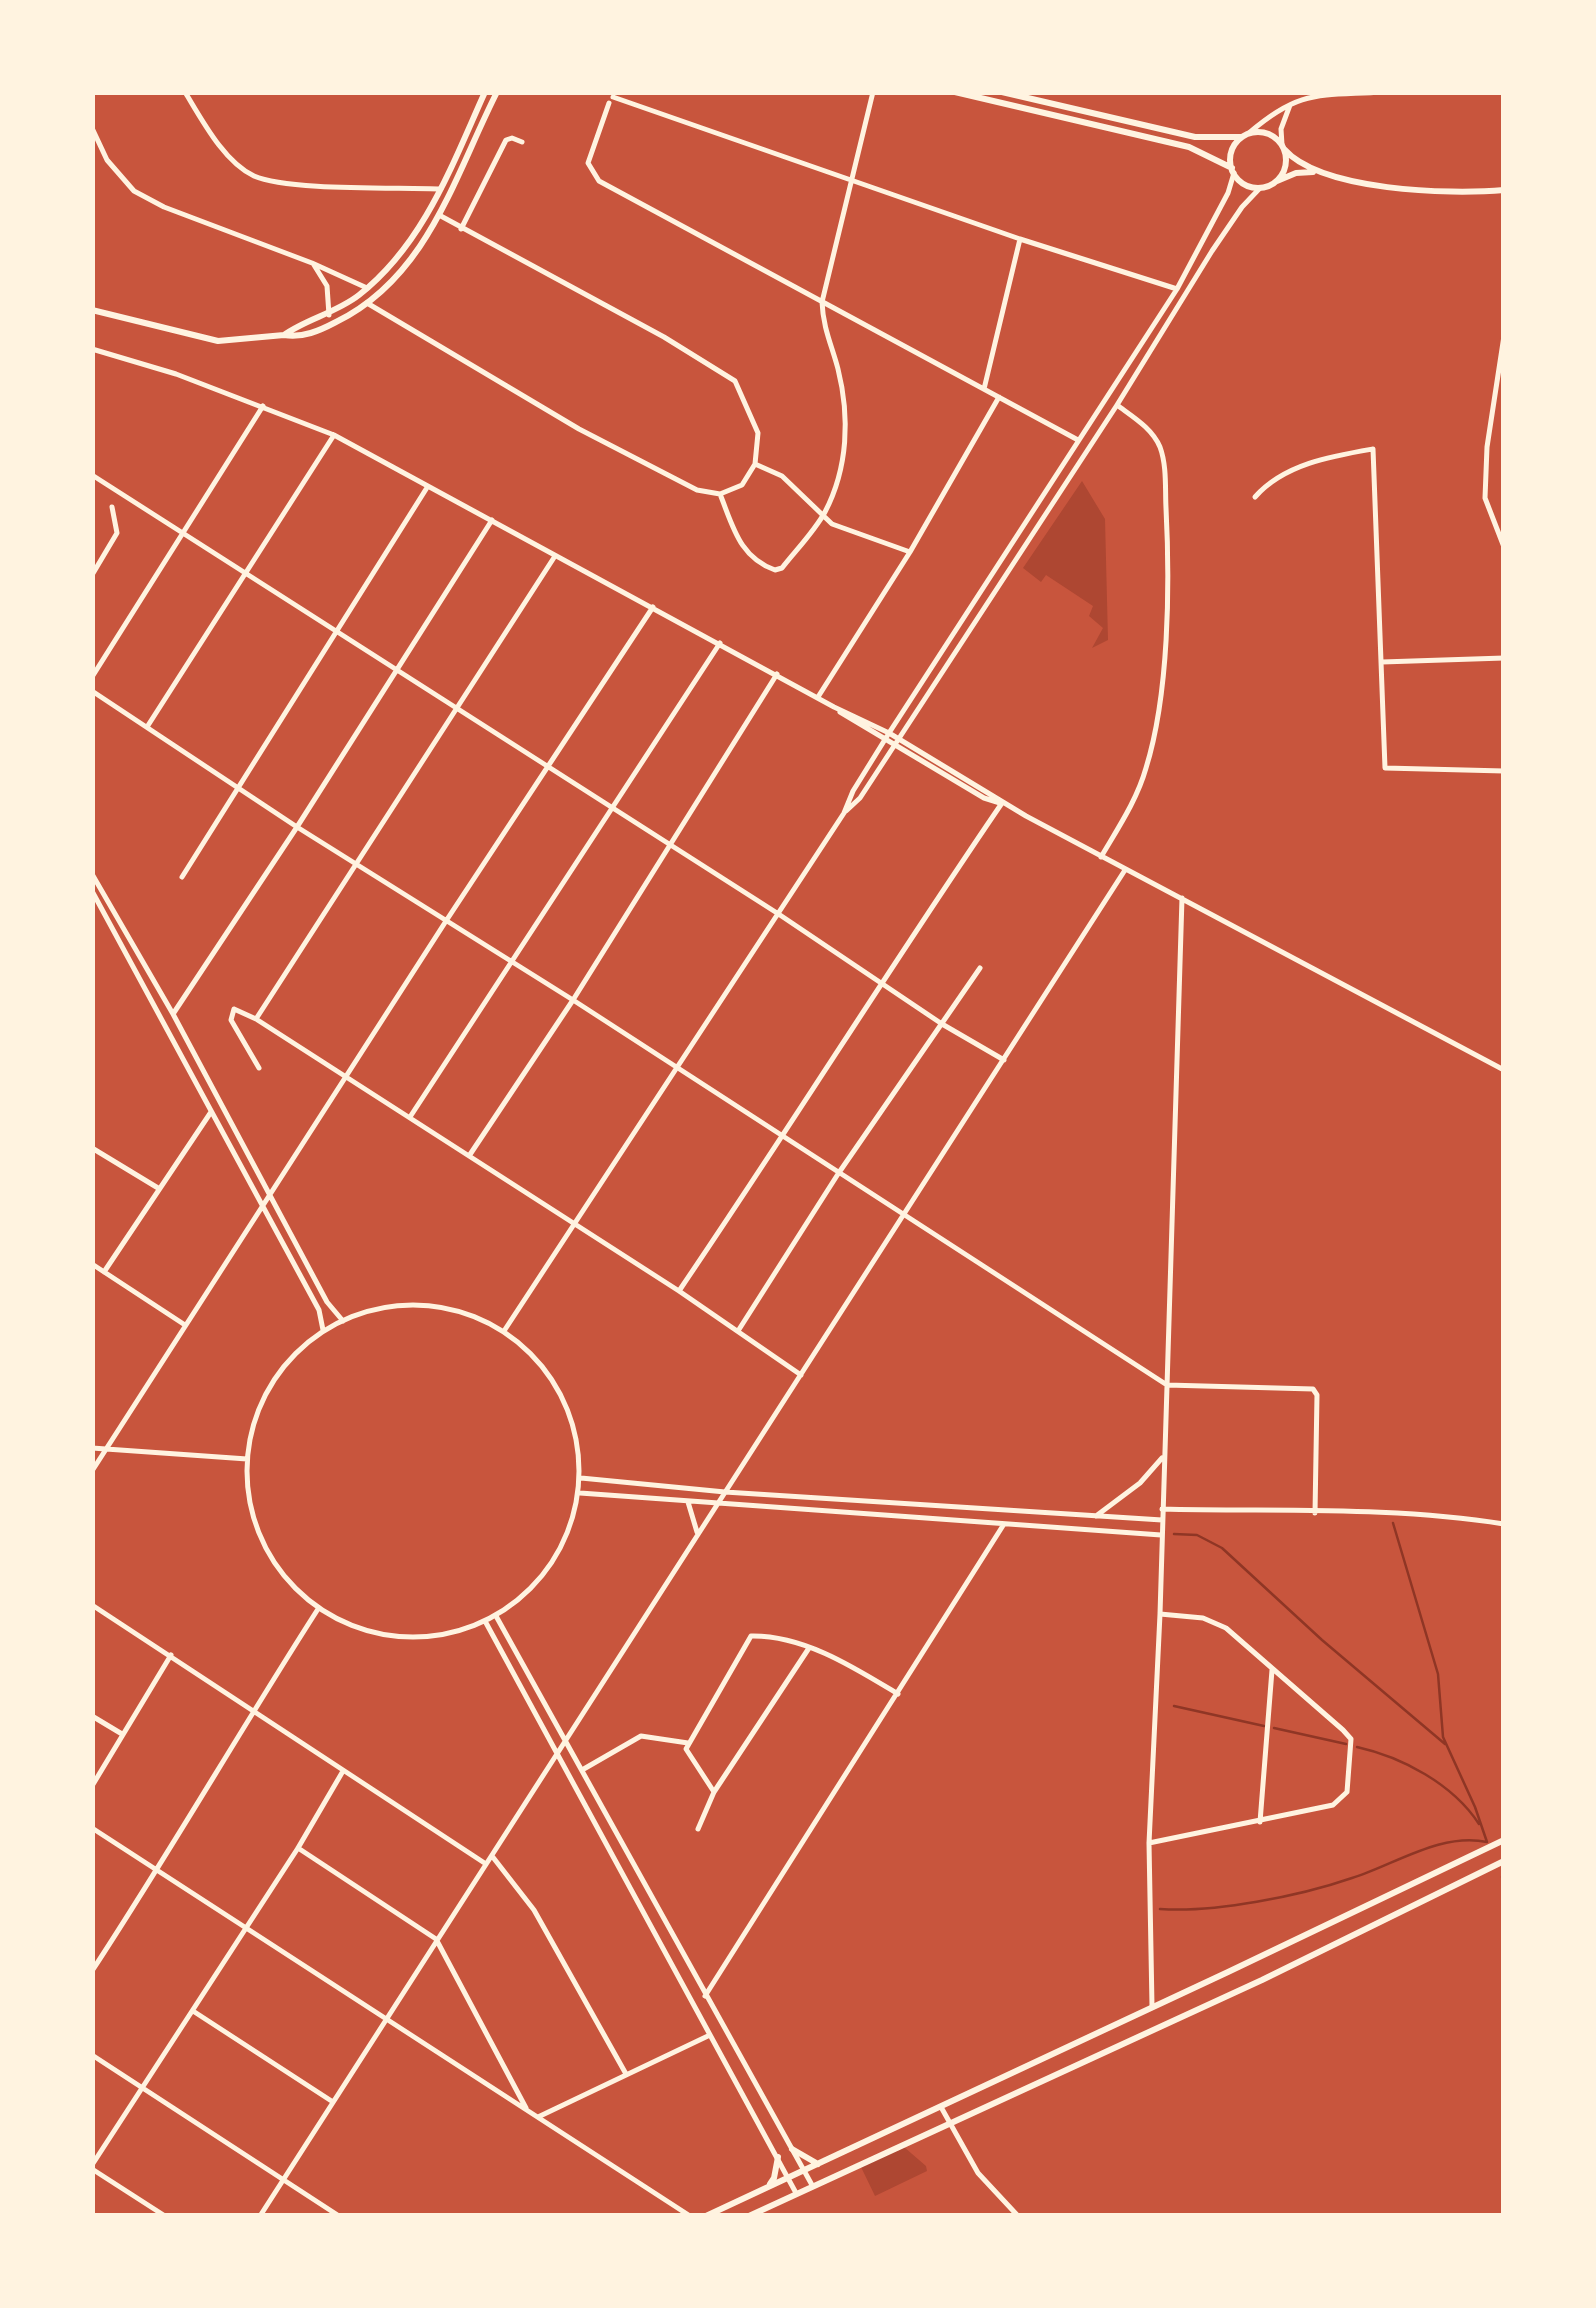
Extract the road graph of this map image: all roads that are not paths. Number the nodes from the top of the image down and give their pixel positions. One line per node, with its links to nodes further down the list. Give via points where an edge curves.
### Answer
1 (185, 92): 18 (street, via 232,158 256,177)
2 (485, 92): 18 (street)
3 (497, 92): 20 (street)
4 (873, 92): 15 (street)
5 (955, 92): 13 (street, via 1188,147)
6 (1002, 92): 10 (street, via 1194,136)
7 (1382, 92): 8 (street, via 1327,93)
8 (1291, 102): 10 (street); 12 (street)
9 (92, 128): 23 (street, via 107,160 134,191)
10 (1246, 135): 12 (street, via 1268,133); 13 (street, via 1232,151)
11 (522, 142): 21 (street, via 506,140)
12 (1283, 147): 14 (street); 16 (street, via 1284,168)
13 (1233, 170): 17 (street); 25 (street, via 1228,193)
14 (1316, 172): 16 (street); 19 (street, via 1427,192)
15 (851, 180): 22 (street); 26 (street); 26 (street, via 611,100 588,163 598,181)
16 (1276, 181): 17 (street)
17 (1260, 188): 35 (street, via 1212,251)
18 (441, 189): 24 (street, via 423,224)
19 (1504, 190)
20 (439, 215): 21 (street); 27 (street, via 414,256)
21 (460, 229): 39 (street, via 735,382 758,433)
22 (1020, 239): 25 (street); 33 (street)
23 (312, 263): 24 (street); 29 (street, via 327,286)
24 (367, 288): 29 (street)
25 (1177, 289): 38 (street)
26 (822, 302): 33 (street); 45 (street, via 846,426 836,486)
27 (366, 304): 30 (street, via 315,332); 42 (street, via 580,429 698,490)
28 (92, 310): 30 (street, via 218,342)
29 (329, 315): 30 (street)
30 (284, 335)
31 (1504, 336): 48 (street, via 1485,498)
32 (92, 349): 36 (street)
33 (984, 389): 34 (street)
34 (1000, 397): 38 (street); 49 (street)
35 (1117, 404): 67 (street); 78 (street, via 1153,434 1162,454 1168,610 1147,766)
36 (263, 406): 37 (street); 47 (street)
37 (334, 435): 41 (street); 51 (street)
38 (1078, 440): 66 (street)
39 (755, 464): 42 (street, via 742,485); 45 (street, via 795,486)
40 (92, 474): 47 (street)
41 (428, 486): 46 (street); 54 (street)
42 (720, 494): 45 (street, via 738,542 775,570)
43 (1255, 497): 57 (street, via 1316,460 1373,450)
44 (112, 507): 52 (street, via 117,533)
45 (823, 516): 49 (street)
46 (492, 520): 50 (street); 58 (street)
47 (182, 531): 51 (street); 60 (street)
48 (1504, 547)
49 (910, 552): 62 (street)
50 (555, 556): 53 (street); 63 (street)
51 (245, 572): 54 (street); 65 (street)
52 (92, 576)
53 (653, 607): 55 (street); 70 (street)
54 (338, 632): 58 (street); 72 (street)
55 (720, 642): 59 (street); 74 (street)
56 (1504, 658): 57 (street)
57 (1380, 662): 71 (street, via 1385,768)
58 (398, 670): 63 (street); 76 (street)
59 (777, 674): 62 (street); 77 (street)
60 (92, 676)
61 (92, 692): 65 (street)
62 (818, 697): 64 (street)
63 (455, 707): 70 (street); 79 (street)
64 (834, 707): 66 (street); 68 (street)
65 (147, 727): 72 (street)
66 (889, 733): 67 (street); 68 (street)
67 (898, 738): 69 (street); 73 (street)
68 (885, 740): 69 (street); 75 (street)
69 (894, 745): 73 (street); 75 (street)
70 (550, 768): 74 (street); 86 (street)
71 (1504, 772)
72 (238, 788): 76 (street); 82 (street)
73 (1002, 803): 78 (street); 89 (street)
74 (611, 807): 77 (street); 87 (street)
75 (844, 813): 85 (street)
76 (298, 827): 79 (street); 91 (street)
77 (670, 845): 85 (street); 90 (street)
78 (1101, 857): 80 (street)
79 (354, 863): 86 (street); 92 (street)
80 (1126, 870): 84 (street); 94 (street)
81 (92, 874): 91 (street)
82 (182, 877)
83 (94, 896): 99 (street)
84 (1182, 898): 97 (street); 119 (street)
85 (777, 914): 89 (street); 96 (street)
86 (446, 921): 87 (street); 98 (street)
87 (509, 961): 90 (street); 100 (street)
88 (980, 968): 93 (street)
89 (880, 982): 93 (street); 101 (street)
90 (573, 1000): 96 (street); 103 (street)
91 (173, 1014): 106 (street)
92 (256, 1019): 95 (street, via 240,1010 231,1014); 98 (street)
93 (942, 1024): 94 (street); 104 (street)
94 (1004, 1060): 108 (street)
95 (259, 1068)
96 (676, 1068): 101 (street); 109 (street)
97 (1504, 1070)
98 (346, 1080): 100 (street); 106 (street)
99 (211, 1112): 105 (street); 107 (street)
100 (410, 1118): 103 (street)
101 (784, 1137): 104 (street); 112 (street)
102 (92, 1148): 105 (street)
103 (469, 1156): 109 (street)
104 (838, 1174): 108 (street); 117 (street)
105 (158, 1188): 111 (street)
106 (269, 1194): 107 (street); 113 (street)
107 (262, 1207): 114 (street); 115 (street, via 319,1310)
108 (904, 1215): 118 (street); 119 (street)
109 (574, 1224): 112 (street); 116 (street)
110 (92, 1264): 111 (street)
111 (104, 1272): 114 (street)
112 (679, 1291): 117 (street)
113 (343, 1321): 115 (street); 116 (street, via 417,1304 459,1311)
114 (185, 1325): 121 (street)
115 (323, 1331): 123 (street, via 283,1367 265,1395)
116 (504, 1331): 125 (street, via 553,1382 570,1416)
117 (738, 1332): 118 (street)
118 (801, 1374): 126 (street)
119 (1167, 1385): 122 (street); 131 (street, via 1313,1388)
120 (92, 1448): 121 (street)
121 (107, 1449): 123 (street); 124 (street)
122 (1164, 1456): 130 (street); 132 (street)
123 (247, 1460): 139 (street, via 249,1503 262,1544)
124 (92, 1471)
125 (582, 1478): 126 (street); 127 (street)
126 (724, 1492): 129 (street); 132 (street)
127 (580, 1493): 128 (street); 141 (street, via 564,1542 536,1584)
128 (688, 1502): 129 (street); 136 (street)
129 (716, 1504): 134 (street); 136 (street)
130 (1162, 1508): 131 (street); 133 (street)
131 (1315, 1513): 135 (street, via 1454,1516)
132 (1096, 1516): 133 (street)
133 (1162, 1520): 137 (street)
134 (1004, 1524): 137 (street); 146 (street)
135 (1504, 1524)
136 (697, 1533): 150 (street)
137 (1161, 1536): 140 (street)
138 (92, 1605): 144 (street)
139 (318, 1610): 142 (street, via 360,1630 406,1639 453,1634); 147 (street)
140 (1160, 1614): 145 (street, via 1216,1622); 161 (street)
141 (496, 1616): 142 (street); 150 (street)
142 (485, 1621): 152 (street)
143 (810, 1648): 146 (street); 151 (street, via 752,1636); 156 (street)
144 (171, 1655): 147 (street); 149 (street)
145 (1272, 1670): 157 (street); 157 (street, via 1350,1739 1347,1792 1332,1805)
146 (898, 1694): 170 (street)
147 (254, 1710): 153 (street); 166 (street)
148 (92, 1716): 149 (street)
149 (122, 1734): 155 (street)
150 (565, 1738): 152 (street); 154 (street)
151 (688, 1742): 154 (street, via 642,1736); 156 (street, via 687,1754)
152 (557, 1750): 163 (street); 174 (street)
153 (344, 1770): 162 (street); 165 (street)
154 (582, 1770): 170 (street)
155 (92, 1786)
156 (714, 1792): 159 (street)
157 (1260, 1822): 161 (street)
158 (92, 1828): 166 (street)
159 (698, 1828)
160 (1504, 1840): 171 (street)
161 (1149, 1844): 171 (street)
162 (298, 1848): 167 (street); 168 (street)
163 (492, 1856): 165 (street); 176 (street, via 534,1910)
164 (1504, 1861): 182 (street)
165 (486, 1864): 168 (street)
166 (159, 1870): 167 (street); 169 (street)
167 (246, 1929): 172 (street); 173 (street)
168 (436, 1939): 173 (street); 180 (street)
169 (92, 1972)
170 (705, 1996): 183 (street)
171 (1152, 2006): 179 (street)
172 (194, 2011): 177 (street); 178 (street)
173 (385, 2020): 178 (street); 180 (street)
174 (710, 2035): 176 (street); 184 (street)
175 (92, 2055): 177 (street)
176 (626, 2074): 181 (street)
177 (141, 2088): 186 (street); 189 (street)
178 (332, 2102): 189 (street)
179 (941, 2106): 182 (street); 185 (street)
180 (528, 2111): 181 (street)
181 (538, 2118): 196 (street)
182 (948, 2122): 190 (street); 199 (street, via 978,2173)
183 (792, 2150): 185 (street); 187 (street)
184 (778, 2157): 188 (street); 191 (street)
185 (819, 2164): 187 (street)
186 (92, 2167): 193 (street)
187 (803, 2171): 188 (street); 190 (street)
188 (790, 2178): 191 (street); 192 (street)
189 (283, 2180): 194 (street); 195 (street)
190 (812, 2185): 192 (street)
191 (766, 2188): 197 (street)
192 (796, 2193): 198 (street)
193 (165, 2216)
194 (260, 2216)
195 (338, 2216)
196 (690, 2216)
197 (706, 2216)
198 (748, 2216)
199 (1018, 2216)

